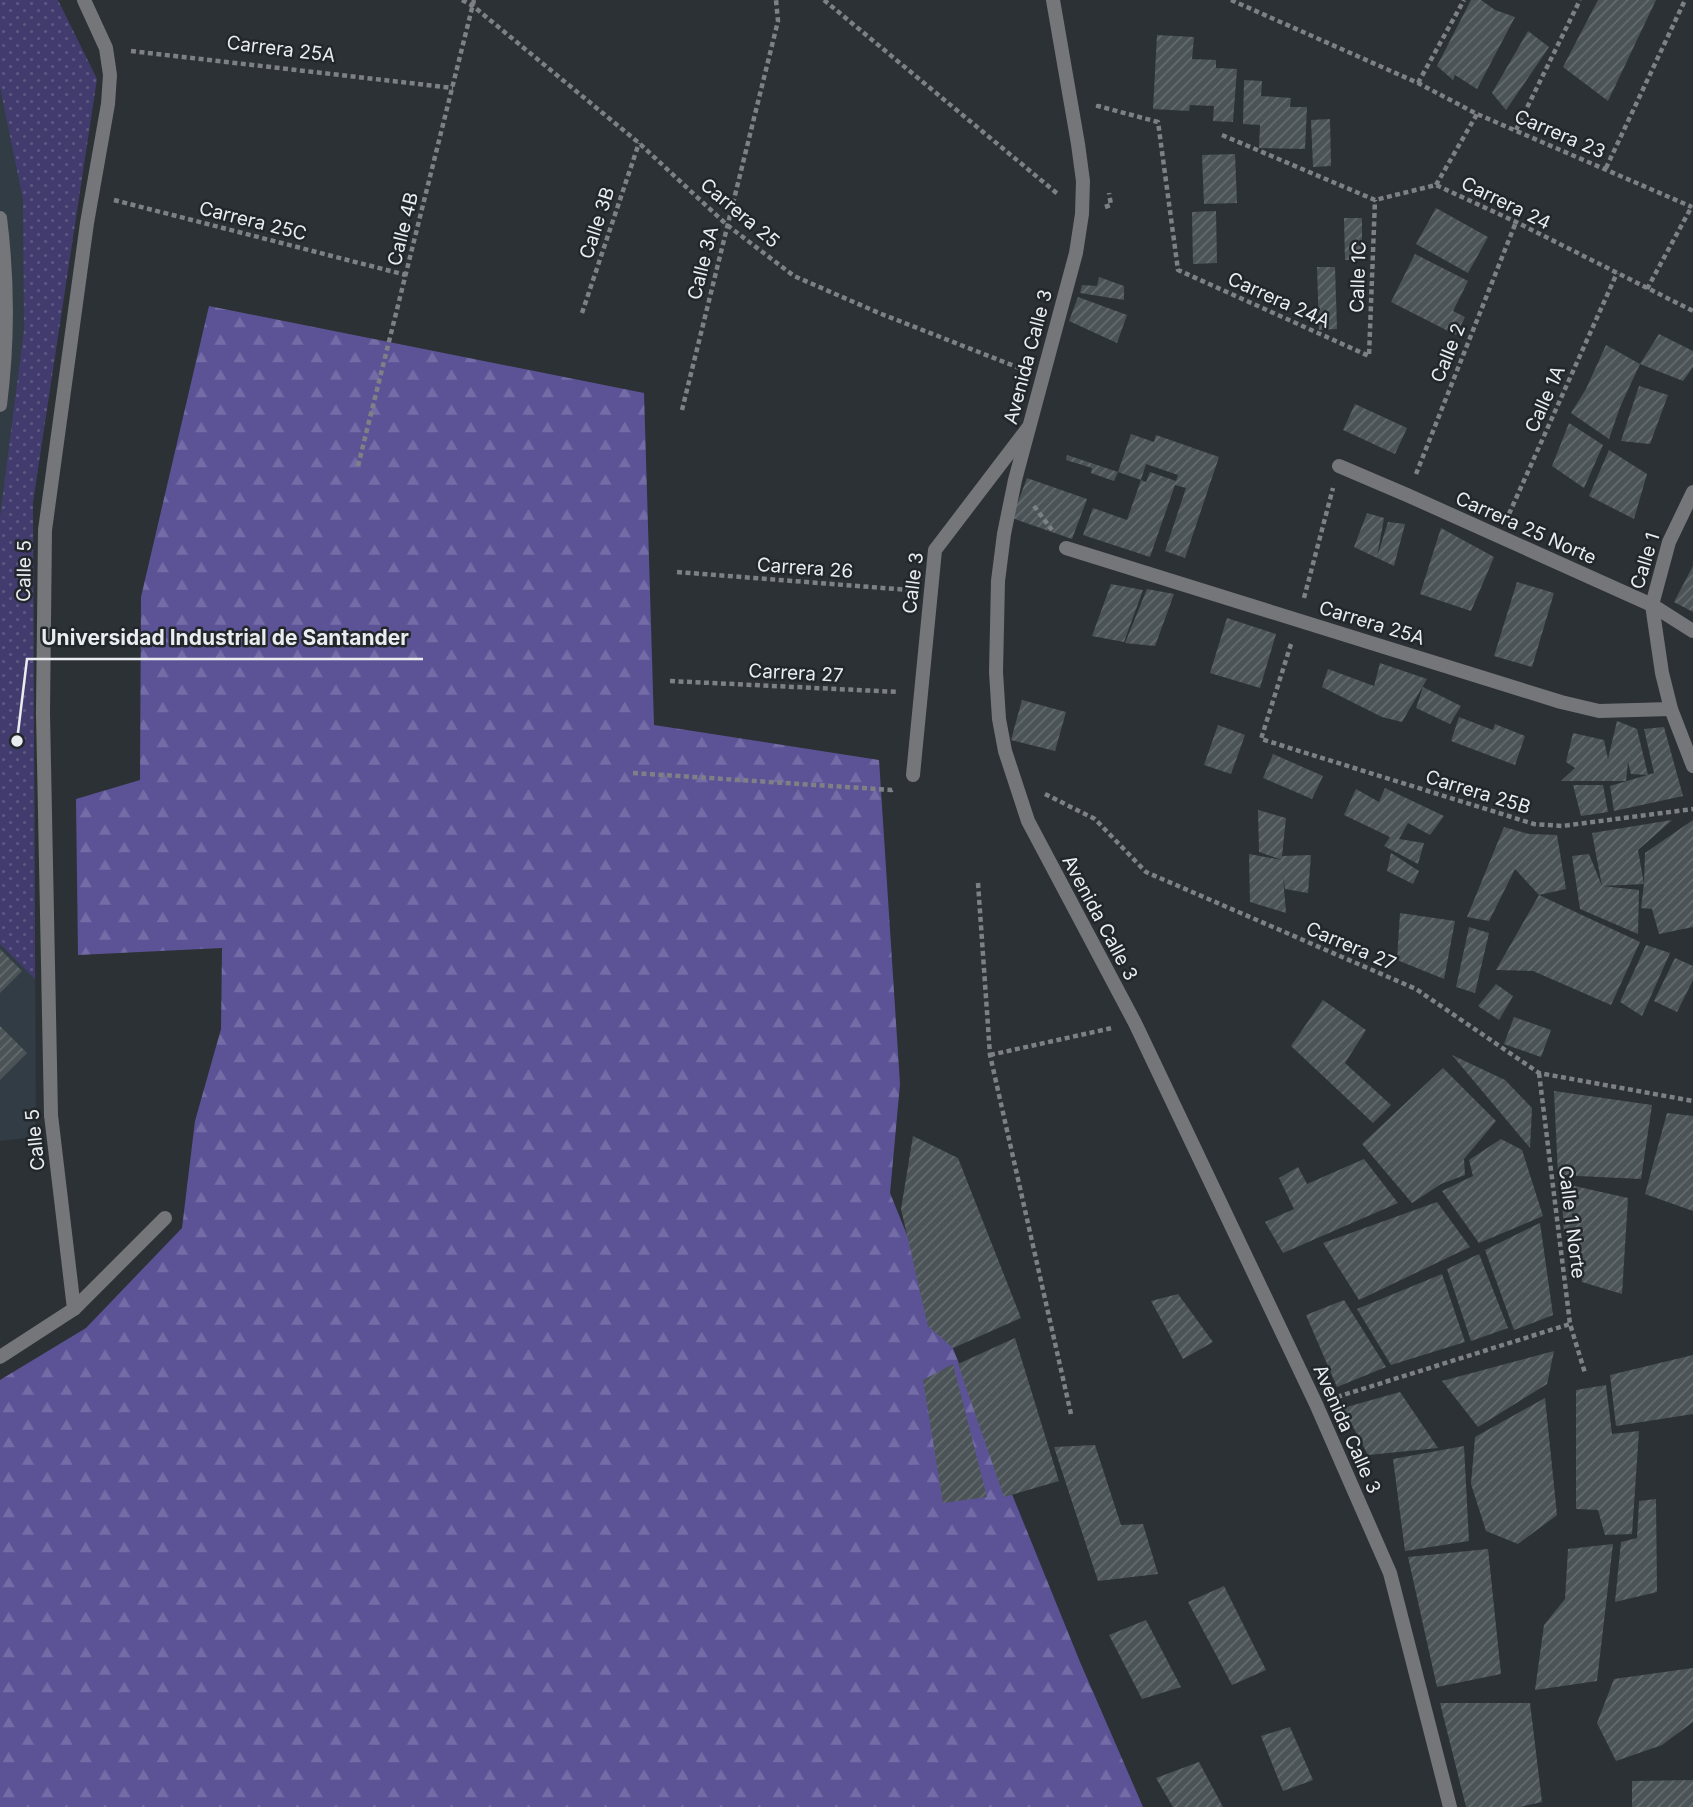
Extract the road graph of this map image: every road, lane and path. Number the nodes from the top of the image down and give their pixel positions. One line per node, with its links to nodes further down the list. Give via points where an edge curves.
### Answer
1 (84, 0): 11 (street, Calle 5)
2 (462, 0): 10 (path, Carrera 25)
3 (776, 0): 29 (path, Calle 3A, via 778,21)
4 (824, 0): 26 (path)
5 (1053, 0): 26 (street, Avenida Calle 3, via 1078,144)
6 (1231, 0): 12 (path, Carrera 23)
7 (1464, 0): 12 (path)
8 (1580, 0): 16 (path)
9 (1685, 0): 19 (path)
10 (473, 3): 13 (path, Calle 4B); 18 (path, Carrera 25)
11 (106, 48): 13 (path, Carrera 25A); 22 (street, Calle 5, via 108,104)
12 (1418, 83): 14 (path, Carrera 23)
13 (453, 88): 31 (path, Calle 4B)
14 (1477, 114): 16 (path, Carrera 23); 21 (path)
15 (1099, 118): 35 (path, Carrera 24A, via 1098,106 1158,122 1178,271)
16 (1516, 130): 19 (path, Carrera 23)
17 (1222, 135): 23 (path)
18 (639, 143): 29 (path, Carrera 25); 34 (path, Calle 3B)
19 (1606, 169): 25 (path, Carrera 23)
20 (1108, 180): 24 (path)
21 (1436, 185): 23 (path, Carrera 24); 28 (path, Carrera 24)
22 (93, 195): 31 (path, Carrera 25C); 66 (street, Calle 5, via 45,530 43,713 51,1115)
23 (1375, 200): 35 (path, Calle 1C)
24 (1111, 205)
25 (1693, 206): 32 (path)
26 (1082, 214): 36 (street, Avenida Calle 3)
27 (0, 218): 37 (street, via 8,303)
28 (1516, 222): 30 (path, Carrera 24); 44 (path, Calle 2)
29 (727, 225): 36 (path, Carrera 25, via 794,276); 38 (path, Calle 3A)
30 (1617, 273): 32 (path, Carrera 24); 45 (path, Calle 1A)
31 (406, 275): 40 (path, Calle 4B)
32 (1647, 289): 33 (path, Carrera 24)
33 (1693, 311)
34 (582, 313)
35 (1369, 356)
36 (1043, 376): 39 (street, Avenida Calle 3)
37 (0, 405)
38 (681, 410)
39 (1029, 427): 42 (street, Avenida Calle 3); 48 (street, Calle 3, via 935,550)
40 (359, 466)
41 (1339, 466): 44 (street, Carrera 25 Norte)
42 (1015, 480): 46 (path); 58 (street, Avenida Calle 3, via 998,581 996,672 999,719)
43 (1693, 492): 49 (street, Calle 1, via 1669,542)
44 (1408, 495): 45 (street, Carrera 25 Norte)
45 (1498, 537): 49 (street, Carrera 25 Norte)
46 (1066, 548): 53 (street, Carrera 25A, via 1561,702 1599,711)
47 (677, 572): 48 (path, Carrera 26)
48 (930, 592): 52 (street, Calle 3)
49 (1652, 605): 50 (street, Carrera 25 Norte); 53 (street, Calle 1)
50 (1693, 631)
51 (670, 681): 52 (path, Carrera 27)
52 (921, 693): 57 (street, Calle 3)
53 (1671, 709): 55 (street, Calle 1)
54 (1262, 738): 59 (path, Carrera 25B, via 1534,824 1562,826)
55 (1693, 766)
56 (633, 773): 57 (path, via 892,790)
57 (913, 775)
58 (1013, 778): 61 (street, Avenida Calle 3, via 1045,858); 63 (path, Carrera 27, via 1095,819 1146,872 1416,989)
59 (1693, 809)
60 (978, 883): 62 (path)
61 (1135, 1023): 62 (path); 72 (street, Avenida Calle 3, via 1316,1405 1390,1573)
62 (990, 1055): 71 (path)
63 (1539, 1073): 64 (path, Carrera 27); 67 (path, Calle 1 Norte)
64 (1693, 1101)
65 (165, 1218): 66 (street)
66 (74, 1309): 68 (street)
67 (1570, 1324): 69 (path, Calle 1 Norte); 70 (path)
68 (0, 1357)
69 (1585, 1373)
70 (1364, 1387)
71 (1071, 1414)
72 (1450, 1807)

